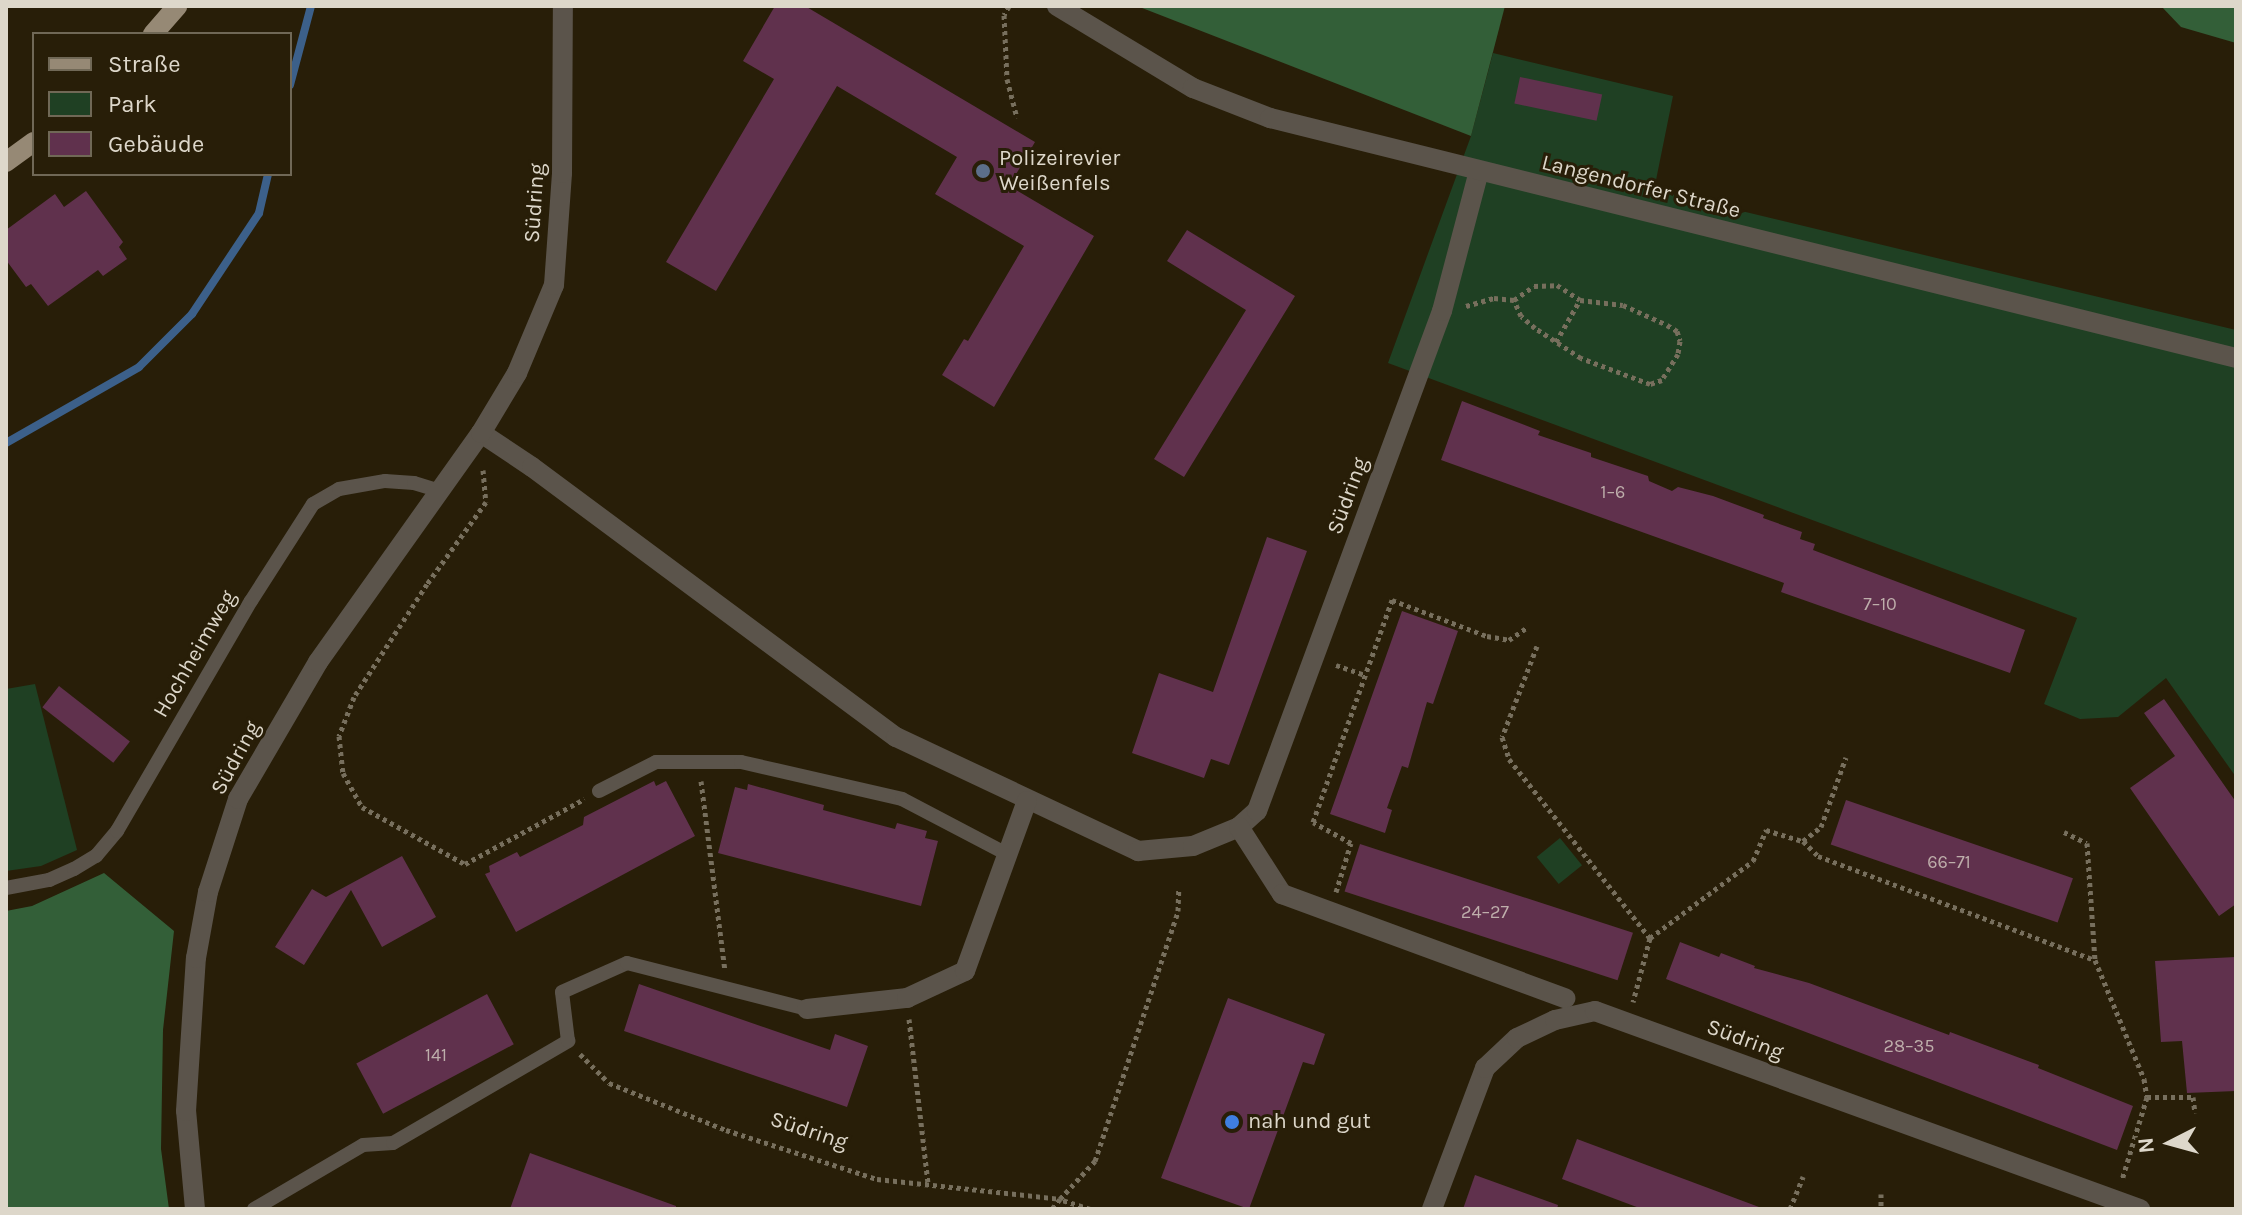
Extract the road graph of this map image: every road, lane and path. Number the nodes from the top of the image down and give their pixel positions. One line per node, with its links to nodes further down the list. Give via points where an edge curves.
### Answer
1 (177, 6): 5 (main road)
2 (563, 6): 15 (street, Südring, via 562,173 554,285 517,373)
3 (1009, 6): 6 (path, via 1004,15 1007,79)
4 (1057, 6): 9 (street, Langendorfer Straße, via 1193,88 1270,118)
5 (155, 32)
6 (1017, 118)
7 (32, 143): 8 (main road)
8 (6, 162)
9 (1479, 171): 12 (street, Südring); 14 (street, Langendorfer Straße)
10 (1514, 300): 11 (path, via 1544,283); 12 (path, via 1481,300); 13 (path, via 1521,316)
11 (1580, 300): 13 (path); 13 (path, via 1623,305 1677,331 1678,354 1670,371 1650,384 1589,362)
12 (1442, 311): 19 (street, Südring)
13 (1556, 342)
14 (2236, 358)
15 (481, 433): 16 (street, Südring); 23 (path, via 486,502 354,697 339,736 343,773 362,807 465,864); 24 (street, via 896,737)
16 (440, 491): 29 (lane, Hochheimweg, via 385,481 339,489 313,504 110,839 96,856 74,869); 47 (street, Südring, via 318,662 238,799 208,892 196,958 186,1111)
17 (1526, 628): 20 (path, via 1509,640 1487,636 1392,600)
18 (1537, 646): 32 (path, via 1502,737 1509,759)
19 (1315, 657): 20 (path); 25 (street, Südring, via 1257,811)
20 (1365, 675): 31 (path, via 1313,822 1351,843)
21 (1846, 757): 27 (path, via 1821,827)
22 (699, 761): 23 (lane, via 656,762); 28 (lane, via 741,762 902,799); 34 (path)
23 (599, 791)
24 (1027, 801): 25 (street, via 1138,851 1193,846); 28 (street)
25 (1239, 827): 31 (street, via 1282,894)
26 (2064, 832): 33 (path, via 2087,843)
27 (1803, 841): 32 (path, via 1766,830 1753,861); 33 (path, via 1818,856)
28 (1005, 853): 35 (street, via 965,971)
29 (6, 888)
30 (1179, 888): 45 (path, via 1178,911 1095,1161)
31 (1329, 912): 36 (street)
32 (1650, 938): 38 (path)
33 (2095, 960): 40 (path)
34 (728, 989): 37 (lane); 39 (lane, via 627,963 562,992)
35 (907, 998): 37 (street); 43 (path)
36 (1565, 998)
37 (807, 1009)
38 (1627, 1023): 46 (street, Südring); 51 (street, Südring, via 1595,1011 1555,1020 1517,1038 1485,1068)
39 (568, 1041): 43 (path, Südring, via 609,1083 726,1130 877,1179); 48 (lane, via 393,1143 363,1145)
40 (2147, 1097): 41 (path, via 2193,1097); 46 (path)
41 (2195, 1113)
42 (1803, 1176): 52 (path)
43 (928, 1184): 45 (path, Südring)
44 (1881, 1194): 53 (path)
45 (1060, 1199): 49 (path); 50 (path, Südring)
46 (2116, 1200): 54 (street, Südring)
47 (195, 1209)
48 (254, 1209)
49 (1052, 1209)
50 (1090, 1209)
51 (1432, 1209)
52 (1790, 1209)
53 (1881, 1209)
54 (2140, 1209)

